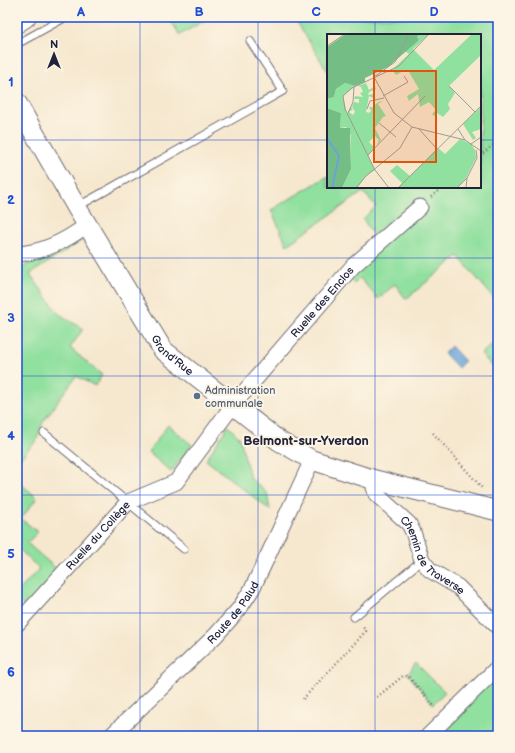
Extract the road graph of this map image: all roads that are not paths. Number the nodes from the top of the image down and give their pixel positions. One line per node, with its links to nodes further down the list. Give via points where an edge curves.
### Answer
1 (26, 17): 3 (street)
2 (66, 17): 5 (lane)
3 (17, 23)
4 (250, 41): 8 (lane, via 283,91)
5 (17, 44)
6 (17, 103): 8 (street, Grand'Rue)
7 (420, 207): 11 (street, Ruelle des Enclos, via 353,266)
8 (77, 208): 9 (street, Grand'Rue)
9 (87, 224): 10 (street, via 75,234 47,247); 11 (street, Grand'Rue, via 163,350)
10 (17, 254)
11 (233, 405): 13 (street, Grand'Rue, via 279,441); 15 (street, Ruelle du Collège, via 176,482)
12 (44, 432): 15 (lane)
13 (312, 460): 14 (street, Grand'Rue); 23 (street, Route de Palud, via 255,583 239,609 216,635)
14 (375, 480): 16 (street, Grand'Rue); 18 (street, Chemin de Traverse, via 376,494 409,524 414,532)
15 (128, 502): 17 (lane); 20 (street, Ruelle du Collège)
16 (498, 511)
17 (184, 549)
18 (422, 560): 19 (lane); 21 (street, Chemin de Traverse, via 430,570 458,587)
19 (354, 616)
20 (17, 624)
21 (498, 627)
22 (498, 667): 24 (street)
23 (111, 736)
24 (428, 736)

